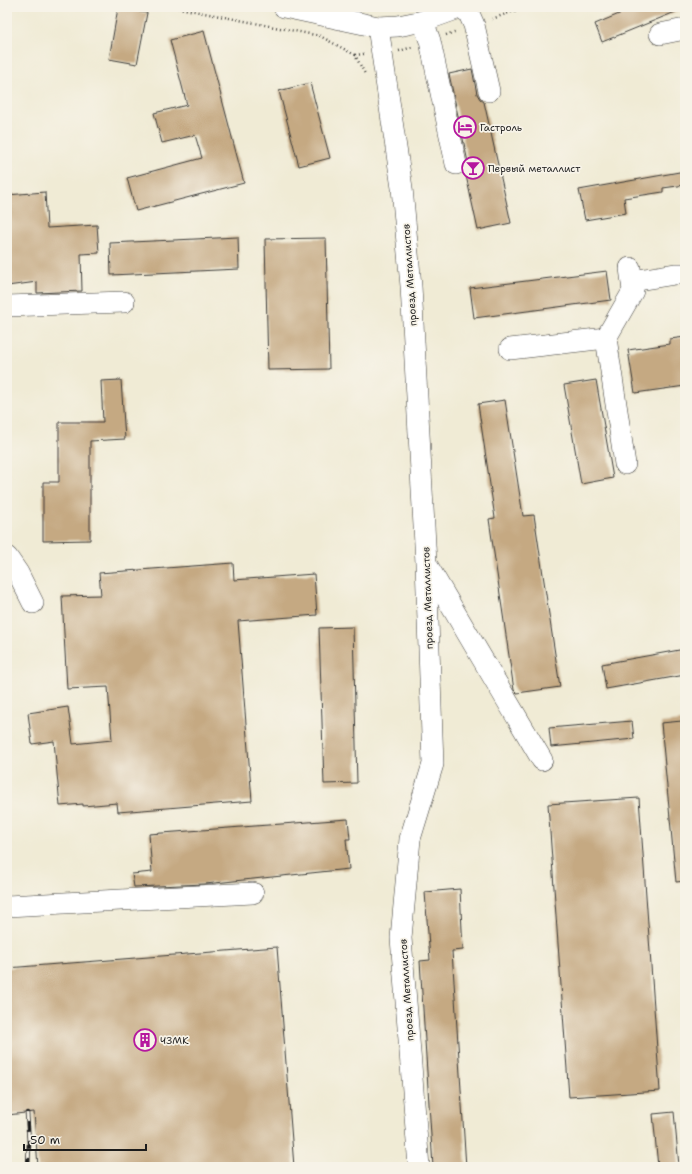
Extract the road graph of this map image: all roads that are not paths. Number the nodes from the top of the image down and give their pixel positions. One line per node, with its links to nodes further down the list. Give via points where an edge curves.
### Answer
1 (284, 7): 5 (street)
2 (462, 7): 4 (street)
3 (466, 7): 8 (street, via 474,25)
4 (423, 21): 5 (street); 9 (street, via 430,41)
5 (378, 28): 17 (street, проезд Металлистов, via 402,188 410,278)
6 (685, 29): 7 (street)
7 (660, 34)
8 (489, 91)
9 (456, 164)
10 (685, 274): 13 (street, via 631,274 633,291)
11 (124, 302): 12 (street)
12 (7, 306)
13 (606, 338): 14 (street); 15 (street)
14 (510, 349)
15 (625, 464)
16 (7, 557): 18 (street)
17 (426, 563): 19 (street); 22 (street, проезд Металлистов, via 433,764 410,838 401,938)
18 (33, 603)
19 (542, 760)
20 (253, 893): 21 (street)
21 (7, 906)
22 (419, 1167)

